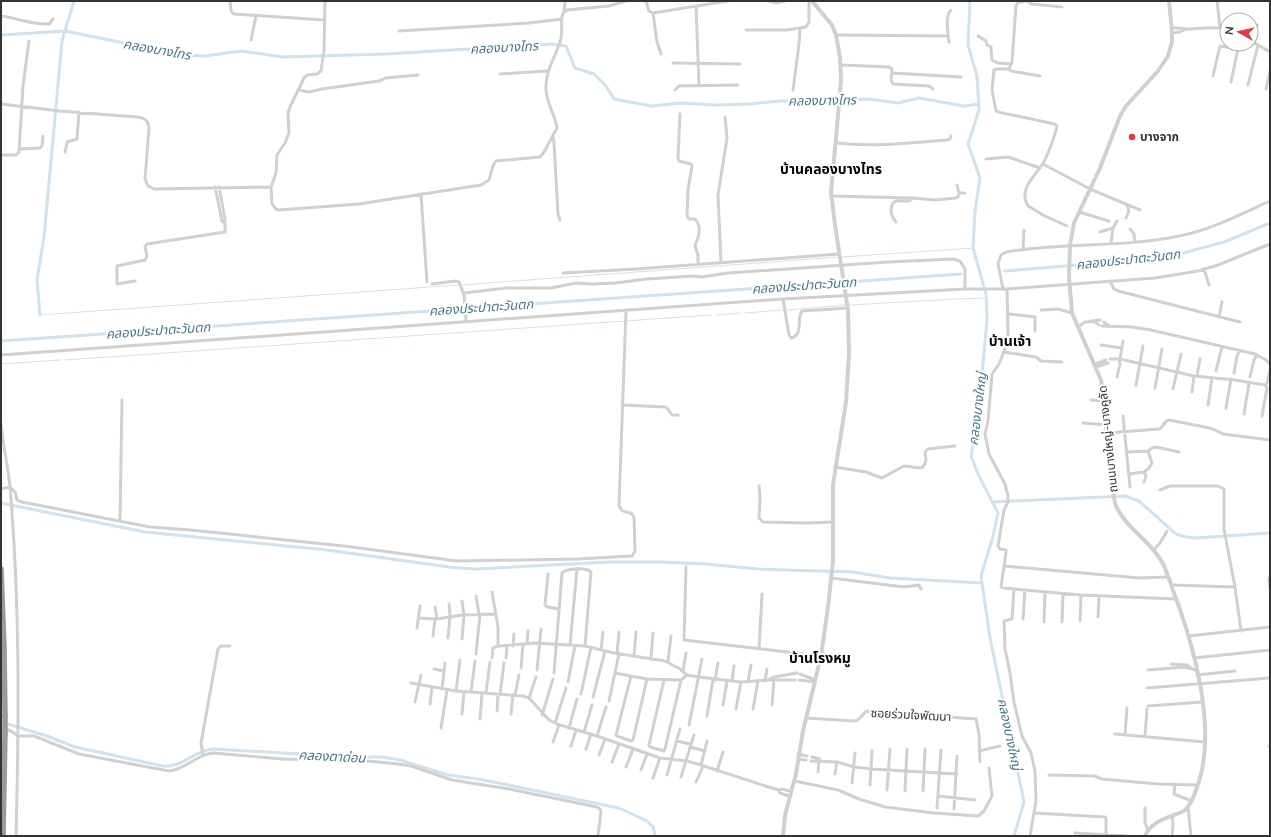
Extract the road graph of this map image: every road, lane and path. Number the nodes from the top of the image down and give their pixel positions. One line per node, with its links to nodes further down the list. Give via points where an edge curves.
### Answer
1 (230, 1): 20 (street, via 232,13)
2 (325, 1): 24 (street)
3 (566, 1): 17 (street)
4 (626, 1): 17 (street)
5 (646, 1): 18 (street)
6 (727, 1): 14 (street)
7 (769, 1): 8 (street)
8 (786, 1)
9 (810, 1): 26 (street, via 808,24); 32 (street, via 832,25)
10 (1028, 1): 13 (street); 15 (street, via 1031,4)
11 (1169, 1): 27 (street, ถนนบางใหญ่-บางคูลัด)
12 (1217, 1): 21 (street)
13 (1015, 2): 47 (street)
14 (696, 6): 18 (street); 45 (street)
15 (1062, 7)
16 (951, 10): 33 (street, via 948,13)
17 (564, 12): 23 (street)
18 (653, 13): 43 (street)
19 (1, 16): 22 (street, via 34,24 49,24)
20 (256, 16): 24 (street); 35 (street)
21 (1219, 18)
22 (53, 19)
23 (562, 19): 30 (street); 50 (street, via 561,39)
24 (324, 20): 64 (street, via 324,58 321,71 307,75)
25 (1219, 27): 28 (street)
26 (800, 28): 29 (street); 66 (street)
27 (1171, 28): 28 (street); 31 (street, ถนนบางใหญ่-บางคูลัด)
28 (1186, 29): 31 (street)
29 (746, 30)
30 (399, 31)
31 (1172, 33): 85 (street, ถนนบางใหญ่-บางคูลัด, via 1170,50 1164,62 1120,116)
32 (836, 36): 33 (street); 48 (street)
33 (948, 36): 37 (street)
34 (978, 36): 47 (street, via 991,48 994,62)
35 (251, 40)
36 (29, 42): 68 (street)
37 (949, 42)
38 (1259, 46): 42 (street)
39 (1219, 50): 56 (street)
40 (1237, 52): 58 (street)
41 (1256, 52): 60 (street)
42 (1270, 52)
43 (661, 54)
44 (673, 63): 45 (street)
45 (699, 63): 46 (street); 59 (street)
46 (740, 64)
47 (1011, 64): 49 (street)
48 (841, 65): 52 (street, via 886,66 891,68); 75 (street)
49 (1009, 69): 55 (street); 80 (street, via 994,70 992,90 996,111 1055,124 1057,128)
50 (547, 71): 53 (street); 73 (street, via 547,98 556,125)
51 (1270, 71): 63 (street)
52 (892, 73): 57 (street); 62 (street, via 894,85 929,86)
53 (500, 74)
54 (418, 75): 64 (street, via 309,92)
55 (1040, 76)
56 (1213, 76)
57 (961, 77)
58 (1230, 82)
59 (699, 85): 61 (street); 65 (street, via 679,86)
60 (1248, 85)
61 (738, 86)
62 (933, 89)
63 (1266, 89)
64 (298, 90): 84 (street, via 288,113 289,133 277,155 276,173)
65 (675, 90)
66 (793, 90)
67 (1, 104): 68 (street)
68 (22, 107): 69 (street); 76 (street)
69 (79, 112): 77 (street, via 77,138 67,142); 83 (street, via 145,119 148,123 145,179 151,188 156,190)
70 (680, 114): 112 (street, via 678,158 679,161 692,166 688,190 688,216 689,219 696,219 699,224 699,239 695,245)
71 (725, 117): 111 (street, via 727,138 718,195)
72 (43, 136): 76 (street, via 41,148)
73 (553, 136): 88 (street, via 540,157 496,162 489,180 484,184); 96 (street)
74 (952, 136): 75 (street, via 947,140 896,144)
75 (836, 143): 89 (street)
76 (19, 149): 78 (street, via 17,154)
77 (65, 152)
78 (1, 156)
79 (986, 159): 81 (street, via 1008,157)
80 (1043, 164): 81 (street); 85 (street)
81 (1040, 168): 100 (street, via 1026,187 1026,204 1033,210)
82 (957, 185): 87 (street)
83 (217, 187): 84 (street); 116 (street, via 224,233 146,245 145,260 117,266 117,284)
84 (271, 187): 88 (street, via 272,204 279,210 359,204)
85 (1090, 189): 92 (street); 94 (street, ถนนบางใหญ่-บางคูลัด)
86 (965, 192): 87 (street)
87 (959, 193): 90 (street, via 958,197 952,199)
88 (421, 194): 118 (street)
89 (831, 196): 90 (street); 110 (street)
90 (913, 198): 99 (street, via 910,202 892,203 891,213)
91 (1270, 201): 105 (street, via 1222,223 1180,236)
92 (1127, 204): 93 (street); 95 (street, via 1129,211)
93 (1140, 210)
94 (1080, 212): 97 (street); 100 (street, ถนนบางใหญ่-บางคูลัด)
95 (1126, 218)
96 (560, 220)
97 (1110, 221)
98 (1117, 221): 101 (street)
99 (896, 222)
100 (1070, 227): 108 (street, ถนนบางใหญ่-บางคูลัด)
101 (1113, 228): 104 (street); 106 (street)
102 (1130, 229): 105 (street)
103 (1024, 230): 109 (street)
104 (1100, 232)
105 (1135, 242): 106 (street)
106 (1111, 243): 108 (street)
107 (1270, 244): 114 (street)
108 (1070, 245): 109 (street); 120 (street, ถนนบางใหญ่-บางคูลัด)
109 (1023, 250): 123 (street, via 1001,255 998,264)
110 (840, 256): 111 (street); 113 (street)
111 (721, 262): 112 (street)
112 (698, 264): 115 (street)
113 (841, 265): 122 (street, via 957,260 963,263 965,269); 125 (street, via 616,283 576,283 551,288 506,288); 126 (street)
114 (1204, 269): 117 (street, via 1175,276); 121 (street)
115 (563, 273)
116 (135, 281)
117 (1110, 281): 120 (street); 134 (street, via 1118,291)
118 (427, 282)
119 (432, 284): 125 (street, via 458,281)
120 (1069, 284): 124 (street); 132 (street, ถนนบางใหญ่-บางคูลัด)
121 (1209, 285)
122 (965, 289): 123 (street); 126 (street)
123 (1003, 289): 124 (street)
124 (1007, 289): 133 (street)
125 (464, 294): 135 (street)
126 (846, 295): 127 (street); 129 (street)
127 (783, 299): 129 (street, via 788,335 791,338 798,334 799,315 802,311); 130 (street)
128 (1222, 302): 134 (street)
129 (847, 306): 194 (street, via 849,339 846,402)
130 (626, 310): 135 (street); 177 (street)
131 (1041, 310): 132 (street, via 1058,309)
132 (1072, 313): 139 (street, ถนนบางใหญ่-บางคูลัด)
133 (1009, 314): 140 (street, via 1035,317); 148 (street)
134 (1219, 317): 137 (street)
135 (466, 319): 150 (street)
136 (1093, 321): 138 (street, via 1100,326); 138 (street, via 1102,321); 139 (street, via 1085,322)
137 (1240, 322)
138 (1109, 326): 144 (street, via 1151,330)
139 (1078, 327): 157 (street, ถนนบางใหญ่-บางคูลัด)
140 (1035, 331)
141 (1123, 341): 145 (street)
142 (1101, 345): 145 (street)
143 (1142, 346): 155 (street)
144 (1223, 347): 147 (street); 159 (street)
145 (1122, 348): 152 (street)
146 (1162, 349): 158 (street)
147 (1240, 350): 151 (street); 162 (street)
148 (1004, 352): 154 (street, via 1036,357 1041,361); 207 (street, via 992,374 985,434 989,454 1005,484 1008,496 998,546 1006,550)
149 (1181, 354): 161 (street)
150 (1, 355)
151 (1257, 355): 156 (street); 165 (street)
152 (1119, 359): 155 (street); 157 (street); 164 (street)
153 (1200, 359): 163 (street)
154 (1062, 362)
155 (1140, 363): 158 (street); 170 (street)
156 (1270, 364)
157 (1096, 365): 176 (street, ถนนบางใหญ่-บางคูลัด, via 1102,380)
158 (1158, 368): 161 (street); 171 (street)
159 (1216, 371)
160 (1270, 371): 169 (street)
161 (1176, 372): 163 (street); 172 (street)
162 (1234, 373)
163 (1195, 376): 166 (street); 173 (street)
164 (1117, 377)
165 (1250, 377)
166 (1212, 378): 167 (street); 178 (street)
167 (1231, 379): 168 (street); 179 (street)
168 (1249, 383): 180 (street); 183 (street, via 1267,386)
169 (1267, 383)
170 (1136, 384)
171 (1155, 388)
172 (1173, 389)
173 (1192, 392)
174 (122, 400): 203 (street)
175 (1091, 400): 176 (street)
176 (1104, 401): 186 (street, ถนนบางใหญ่-บางคูลัด)
177 (623, 405): 181 (street, via 665,407 672,415); 203 (street, via 619,506 622,511 631,513 634,517 635,551 632,556 457,561 344,546 150,527)
178 (1208, 405)
179 (1226, 408)
180 (1244, 414)
181 (678, 415)
182 (1123, 416): 187 (street)
183 (1262, 416)
184 (1083, 423): 186 (street)
185 (1, 424): 199 (street)
186 (1107, 425): 188 (street, ถนนบางใหญ่-บางคูลัด)
187 (1125, 432): 188 (street); 189 (street, via 1159,429 1169,420 1213,429 1223,434); 192 (street)
188 (1108, 433): 206 (street, ถนนบางใหญ่-บางคูลัด, via 1117,508)
189 (1270, 440)
190 (955, 446): 194 (street, via 928,449 926,464 923,467 904,466 882,478 866,472)
191 (1148, 451): 192 (street); 193 (street, via 1156,447); 195 (street, via 1152,463)
192 (1127, 452): 196 (street)
193 (1179, 452)
194 (835, 467): 204 (street)
195 (1144, 472): 196 (street); 197 (street)
196 (1129, 474): 200 (street)
197 (1144, 482)
198 (759, 486): 204 (street, via 759,518 763,522)
199 (10, 487): 201 (street); 203 (street, via 22,502); 377 (street, via 15,567)
200 (1130, 487)
201 (1, 489)
202 (1160, 490): 216 (street, via 1170,486 1223,487 1224,529)
203 (120, 521)
204 (833, 522): 212 (street)
205 (1167, 531): 206 (street)
206 (1154, 550): 213 (street, ถนนบางใหญ่-บางคูลัด)
207 (1004, 566): 213 (street, via 1139,578); 219 (street, via 1001,587)
208 (686, 567): 272 (street, via 684,640)
209 (1, 569): 455 (highway, bridge, via 5,716)
210 (577, 569): 233 (street, via 562,573); 264 (street); 270 (street, via 588,569 591,572)
211 (548, 574): 233 (street, via 545,605)
212 (832, 576): 218 (street, via 904,587 919,585); 279 (street)
213 (1168, 577): 215 (street, ถนนบางใหญ่-บางคูลัด)
214 (1269, 578): 217 (street)
215 (1172, 585): 216 (street); 228 (street, ถนนบางใหญ่-บางคูลัด)
216 (1235, 587): 248 (street)
217 (1270, 588)
218 (921, 589)
219 (1014, 589): 220 (street); 450 (street, via 1012,619 1005,620 1004,623 1005,649 1022,736 1031,753 1036,771)
220 (1025, 590): 222 (street); 241 (street)
221 (492, 592): 235 (street)
222 (1045, 592): 224 (street); 243 (street)
223 (762, 594): 272 (street)
224 (1063, 594): 225 (street); 244 (street)
225 (1081, 595): 227 (street); 242 (street)
226 (476, 596): 234 (street)
227 (1100, 596): 228 (street); 238 (street)
228 (1176, 599): 257 (street, ถนนบางใหญ่-บางคูลัด)
229 (462, 601): 236 (street)
230 (449, 604): 237 (street)
231 (420, 606): 239 (street)
232 (435, 606): 240 (street)
233 (559, 609): 263 (street)
234 (479, 614): 235 (street); 236 (street); 276 (street)
235 (496, 614): 266 (street)
236 (464, 615): 237 (street); 259 (street)
237 (450, 616): 240 (street); 258 (street)
238 (1098, 617)
239 (418, 618): 240 (street); 245 (street)
240 (436, 619): 255 (street)
241 (1023, 619)
242 (1080, 621)
243 (1044, 622)
244 (1062, 622)
245 (417, 628)
246 (1270, 628): 248 (street)
247 (542, 629): 260 (street)
248 (1241, 631): 257 (street)
249 (528, 632): 262 (street)
250 (603, 632): 273 (street)
251 (619, 632): 277 (street)
252 (636, 632): 278 (street)
253 (653, 633): 282 (street)
254 (514, 634): 268 (street)
255 (433, 636)
256 (671, 636): 288 (street)
257 (1189, 636): 283 (street, ถนนบางใหญ่-บางคูลัด)
258 (448, 638)
259 (462, 640)
260 (540, 643): 262 (street); 263 (street); 298 (street)
261 (523, 644): 262 (street); 268 (street); 295 (street)
262 (527, 644)
263 (557, 645): 264 (street); 304 (street)
264 (570, 645): 269 (street)
265 (230, 646): 398 (street, via 221,646 218,649 201,743)
266 (498, 646): 267 (street); 280 (street, via 493,648)
267 (507, 646): 268 (street); 281 (street)
268 (513, 646)
269 (575, 646): 270 (street); 324 (street)
270 (585, 646): 271 (street)
271 (591, 647): 273 (street); 340 (street)
272 (759, 649): 279 (street)
273 (603, 650): 277 (street); 344 (street)
274 (1270, 650): 283 (street)
275 (686, 653): 302 (street)
276 (476, 654)
277 (618, 654): 278 (street); 305 (street)
278 (634, 656): 282 (street)
279 (821, 656): 323 (street)
280 (492, 658)
281 (506, 658)
282 (651, 658): 288 (street)
283 (1194, 658): 296 (street, ถนนบางใหญ่-บางคูลัด)
284 (702, 659): 312 (street)
285 (460, 660): 336 (street)
286 (475, 661): 338 (street)
287 (490, 662): 339 (street)
288 (668, 662): 302 (street)
289 (445, 663): 301 (street)
290 (504, 663): 341 (street)
291 (718, 663): 316 (street)
292 (751, 664): 327 (street)
293 (1171, 664): 296 (street, via 1187,665)
294 (734, 666): 325 (street)
295 (521, 668)
296 (1194, 669): 300 (street, via 1185,667); 310 (street, ถนนบางใหญ่-บางคูลัด)
297 (434, 670): 301 (street)
298 (537, 670)
299 (767, 670): 320 (street)
300 (1148, 670)
301 (444, 671): 334 (street)
302 (683, 671): 309 (street)
303 (1235, 671): 310 (street)
304 (554, 673)
305 (615, 673): 308 (street); 346 (street)
306 (421, 675): 329 (street)
307 (519, 675): 342 (street)
308 (631, 676): 315 (street); 315 (street, via 616,735 631,741)
309 (687, 676): 312 (street); 319 (street)
310 (1197, 676): 330 (street, ถนนบางใหญ่-บางคูลัด)
311 (536, 677): 343 (street)
312 (699, 678): 316 (street); 365 (street)
313 (1270, 678): 330 (street)
314 (553, 679): 360 (street)
315 (647, 679): 318 (street)
316 (714, 679): 321 (street); 361 (street)
317 (774, 679): 320 (street); 323 (street); 323 (street, via 799,673); 352 (street)
318 (664, 680): 319 (street); 319 (street, via 649,745 664,751)
319 (681, 680)
320 (766, 680): 322 (street)
321 (727, 681): 325 (street); 351 (street)
322 (758, 681): 327 (street); 356 (street)
323 (815, 681): 362 (street)
324 (568, 682)
325 (732, 682): 326 (street)
326 (741, 682): 327 (street); 355 (street)
327 (748, 682)
328 (411, 683): 329 (street)
329 (418, 684): 331 (street); 347 (street)
330 (1199, 684): 333 (street); 348 (street, ถนนบางใหญ่-บางคูลัด)
331 (432, 687): 334 (street); 349 (street)
332 (566, 688): 364 (street)
333 (1147, 688)
334 (442, 689): 335 (street)
335 (447, 690): 336 (street); 368 (street)
336 (456, 691): 337 (street)
337 (464, 692): 338 (street); 358 (street)
338 (471, 692): 339 (street)
339 (484, 693): 341 (street); 363 (street)
340 (581, 694)
341 (499, 695): 342 (street); 357 (street)
342 (514, 695): 343 (street); 359 (street)
343 (529, 698): 360 (street)
344 (594, 698)
345 (577, 699): 369 (street)
346 (609, 701)
347 (415, 702)
348 (1202, 702): 379 (street, via 1147,708); 384 (street, ถนนบางใหญ่-บางคูลัด)
349 (430, 704)
350 (592, 705): 372 (street)
351 (723, 705)
352 (772, 705)
353 (606, 707): 378 (street)
354 (1127, 708): 376 (street)
355 (736, 709)
356 (753, 709)
357 (497, 711)
358 (462, 714)
359 (511, 714)
360 (542, 715): 364 (street)
361 (707, 716)
362 (806, 718): 397 (street, ซอยร่วมใจพัฒนา, via 855,721 867,711 976,719); 403 (street)
363 (480, 719)
364 (555, 723): 366 (street)
365 (689, 724)
366 (560, 725): 369 (street); 382 (street)
367 (1, 727): 377 (street)
368 (441, 728)
369 (569, 728): 371 (street)
370 (680, 729): 381 (street)
371 (576, 730): 372 (street); 386 (street)
372 (584, 732): 373 (street)
373 (591, 734): 378 (street); 389 (street)
374 (1115, 734): 376 (street)
375 (694, 735): 387 (street)
376 (1125, 735): 379 (street)
377 (18, 736): 398 (street, via 34,736 79,754 169,771 179,769); 456 (street)
378 (597, 736): 380 (street)
379 (1145, 736): 384 (street)
380 (605, 739): 385 (street); 402 (street)
381 (676, 741): 387 (street); 408 (street)
382 (553, 742)
383 (707, 742): 395 (street)
384 (1205, 742): 437 (street, ถนนบางใหญ่-บางคูลัด, via 1204,762)
385 (619, 744): 390 (street); 411 (street)
386 (571, 746)
387 (691, 746): 395 (street); 410 (street)
388 (1000, 746): 397 (street)
389 (586, 749)
390 (633, 749): 401 (street); 415 (street)
391 (890, 749): 420 (street)
392 (925, 749): 424 (street)
393 (907, 750): 422 (street)
394 (941, 750): 425 (street)
395 (705, 751): 414 (street)
396 (872, 751): 418 (street)
397 (979, 751): 413 (street, ซอยร่วมใจพัฒนา)
398 (202, 752): 457 (street, via 282,759 368,761 411,766 452,780 600,808)
399 (723, 752): 421 (street)
400 (855, 753): 416 (street)
401 (647, 754): 405 (street); 419 (street)
402 (599, 755)
403 (798, 756): 406 (street); 432 (street)
404 (957, 756): 427 (street)
405 (660, 758): 408 (street); 431 (street)
406 (806, 758)
407 (811, 759): 409 (street)
408 (671, 760): 410 (street); 428 (street)
409 (819, 760): 412 (street); 423 (street)
410 (687, 761): 414 (street); 430 (street)
411 (612, 762)
412 (836, 762): 416 (street); 426 (street)
413 (980, 762)
414 (702, 765): 421 (street); 433 (street)
415 (626, 767)
416 (854, 767): 418 (street); 434 (street)
417 (989, 768): 432 (street, via 992,796 984,812 978,816 884,807 838,790)
418 (871, 769): 420 (street); 436 (street)
419 (641, 770)
420 (889, 770): 422 (street); 438 (street)
421 (717, 771): 441 (street, via 778,790 780,793)
422 (906, 771): 424 (street); 439 (street)
423 (818, 772)
424 (924, 772): 425 (street); 440 (street)
425 (940, 773): 427 (street); 442 (street)
426 (835, 774)
427 (956, 774): 443 (street)
428 (667, 775)
429 (1050, 775): 435 (street, via 1094,776 1102,779)
430 (681, 777)
431 (653, 778)
432 (795, 781): 441 (street)
433 (696, 782)
434 (852, 783)
435 (1175, 784): 437 (street); 445 (street, via 1174,794)
436 (870, 785)
437 (1198, 785): 445 (street, ถนนบางใหญ่-บางคูลัด)
438 (887, 790)
439 (905, 791)
440 (923, 791)
441 (790, 794): 458 (street)
442 (938, 796): 443 (street); 447 (street)
443 (956, 798): 444 (street); 449 (street)
444 (974, 800)
445 (1192, 801): 446 (street, ถนนบางใหญ่-บางคูลัด)
446 (1188, 807): 451 (street, ถนนบางใหญ่-บางคูลัด); 463 (street)
447 (937, 808)
448 (1145, 808): 452 (street, via 1145,823)
449 (954, 809)
450 (1034, 813): 454 (street, via 1105,817); 459 (street)
451 (1172, 816): 452 (street, ถนนบางใหญ่-บางคูลัด, via 1155,823); 462 (street)
452 (1148, 830): 461 (street, ถนนบางใหญ่-บางคูลัด)
453 (1075, 833): 454 (street)
454 (1106, 834): 460 (street)
455 (3, 836)
456 (16, 836)
457 (598, 836)
458 (783, 836)
459 (1030, 836)
460 (1126, 836)
461 (1145, 836)
462 (1172, 836)
463 (1191, 836)

